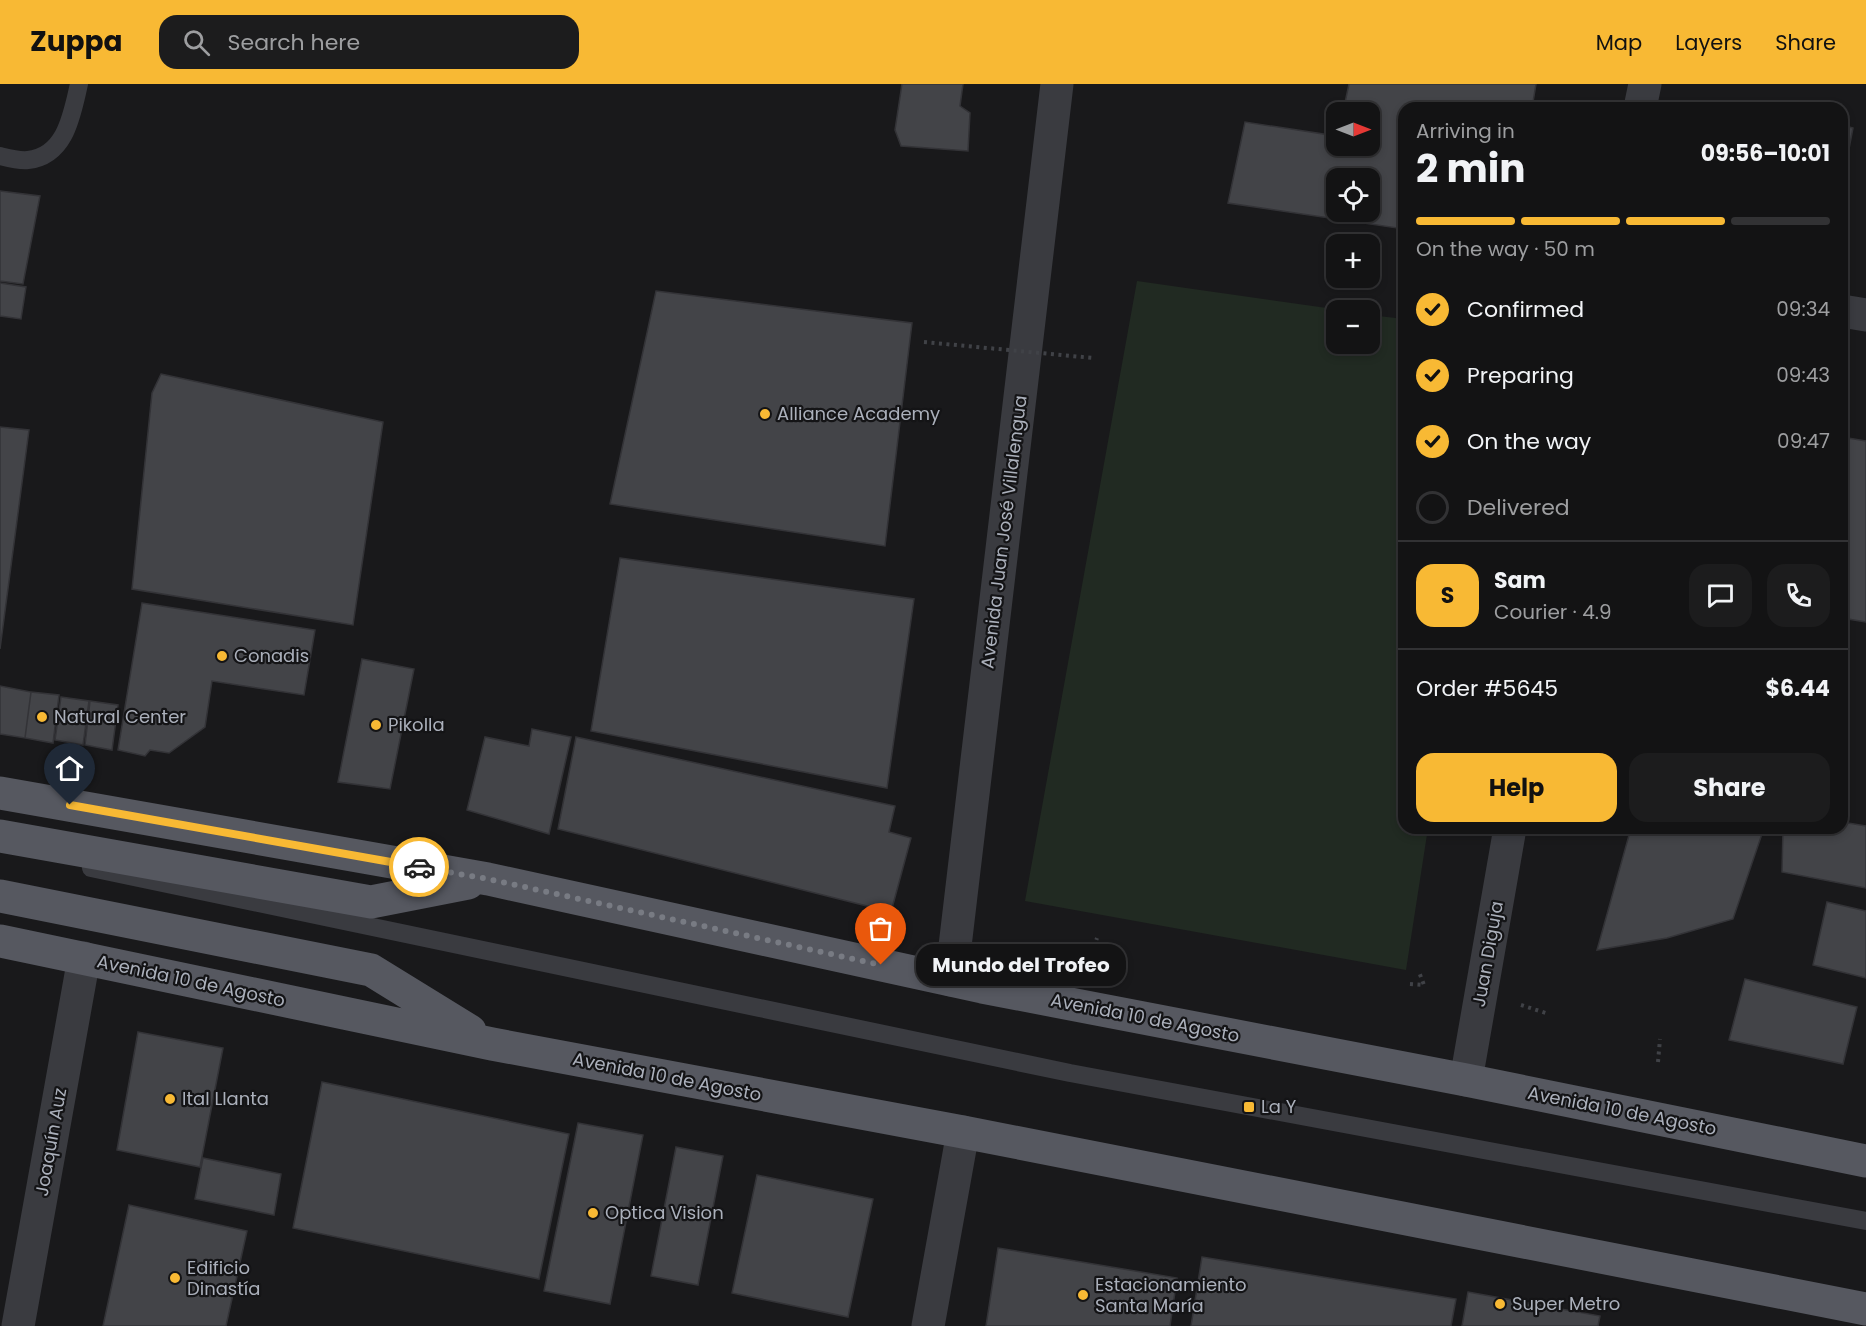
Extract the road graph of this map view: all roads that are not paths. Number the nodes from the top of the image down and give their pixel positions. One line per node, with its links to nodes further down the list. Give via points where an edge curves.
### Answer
1 (79, 84): 5 (lane, via 69,126 46,155 27,160)
2 (1057, 84): 16 (street, Avenida Juan José Villalengua)
3 (1645, 84): 4 (street)
4 (1641, 102)
5 (0, 156)
6 (1848, 312): 7 (street)
7 (1866, 315)
8 (0, 793): 12 (main road, Avenida 10 de Agosto)
9 (1509, 834): 18 (street, Juan Diguja)
10 (0, 836): 12 (main road, via 371,902)
11 (0, 849): 21 (lane, via 1070,1073)
12 (488, 879): 16 (main road, Avenida 10 de Agosto)
13 (0, 896): 17 (main road, via 371,970)
14 (0, 941): 15 (main road, Avenida 10 de Agosto)
15 (84, 958): 17 (main road, Avenida 10 de Agosto); 23 (street, Joaquín Auz)
16 (951, 980): 18 (main road, Avenida 10 de Agosto)
17 (492, 1044): 19 (main road, Avenida 10 de Agosto)
18 (1466, 1080): 20 (main road, Avenida 10 de Agosto)
19 (963, 1132): 22 (main road, Avenida 10 de Agosto); 24 (street)
20 (1866, 1161)
21 (1866, 1221)
22 (1866, 1309)
23 (18, 1326)
24 (928, 1326)

